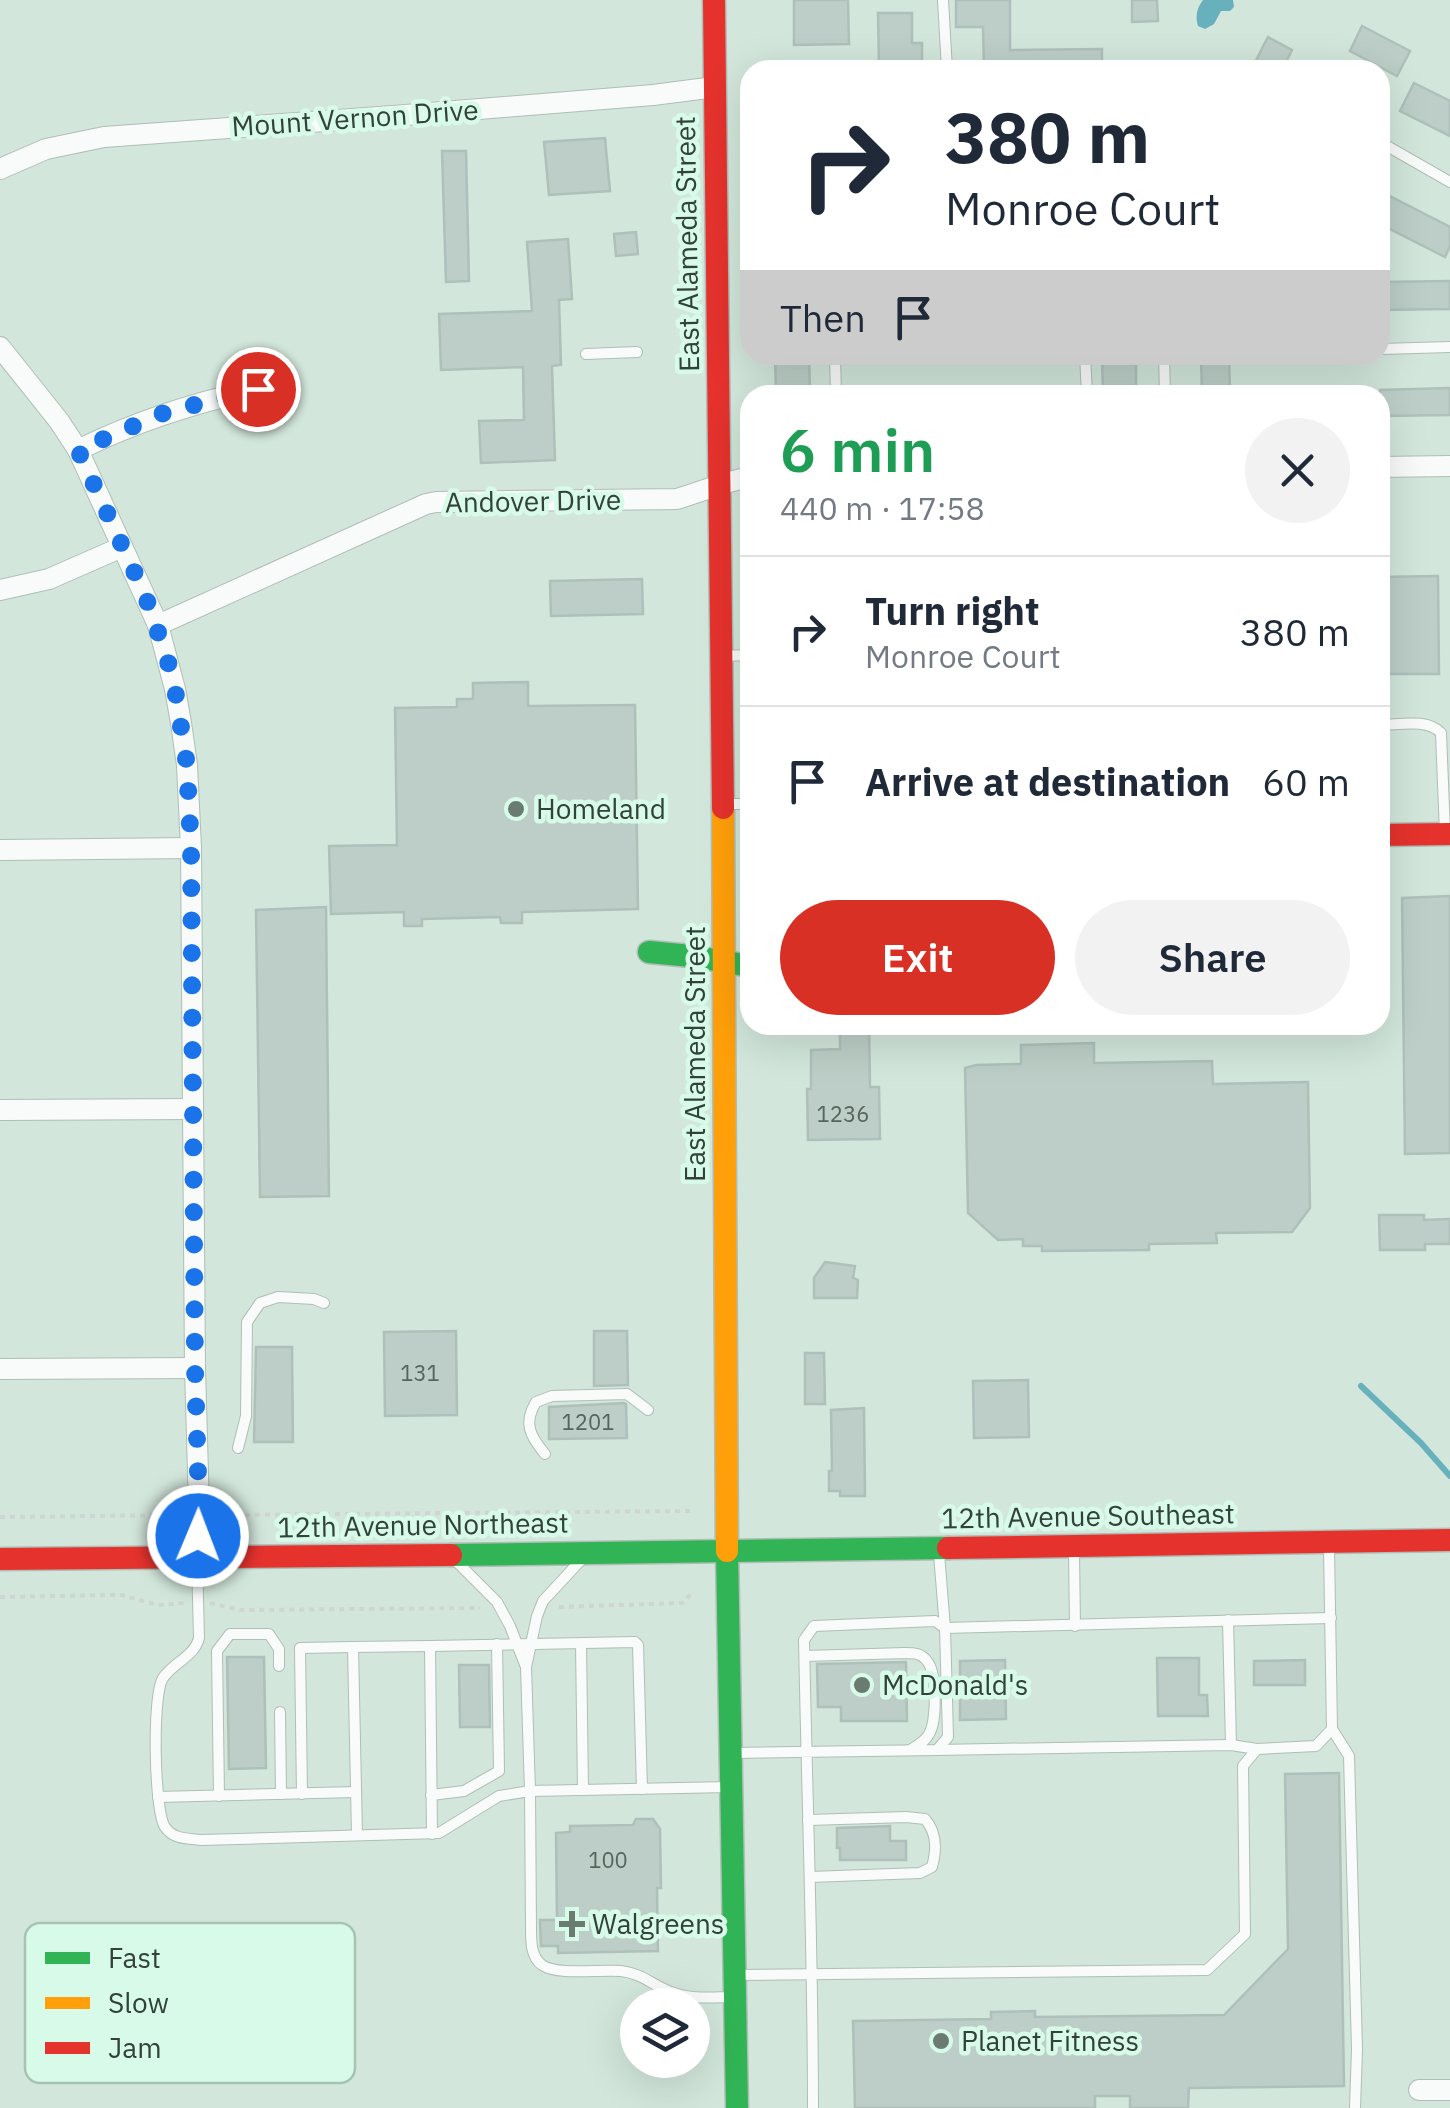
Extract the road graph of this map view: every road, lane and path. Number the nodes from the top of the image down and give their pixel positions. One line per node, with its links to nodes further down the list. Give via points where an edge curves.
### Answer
1 (714, 0): 4 (main road, East Alameda Street)
2 (943, 0): 3 (lane)
3 (946, 60)
4 (715, 87): 6 (street, Mount Vernon Drive, via 104,137 46,149); 18 (main road, East Alameda Street)
5 (1390, 148): 7 (lane)
6 (0, 169)
7 (1450, 182)
8 (0, 347): 14 (street)
9 (1450, 347): 10 (lane)
10 (1390, 349)
11 (637, 352): 12 (lane)
12 (586, 354)
13 (279, 385): 14 (street, via 172,410)
14 (78, 450): 19 (street)
15 (1450, 466): 16 (street)
16 (1390, 467)
17 (740, 479): 18 (street, Andover Drive)
18 (719, 483): 21 (street, Andover Drive, via 677,499 426,504); 23 (main road, East Alameda Street)
19 (122, 547): 20 (street, via 48,579); 21 (street)
20 (0, 590)
21 (158, 625): 29 (street, via 182,723)
22 (740, 655): 23 (lane)
23 (721, 656): 25 (main road, East Alameda Street)
24 (1390, 725): 27 (lane, via 1435,726 1441,733)
25 (722, 804): 26 (lane); 32 (main road, East Alameda Street)
26 (740, 804)
27 (1448, 834): 28 (main road)
28 (1390, 836)
29 (191, 848): 30 (street); 34 (street)
30 (0, 850)
31 (649, 952): 32 (main road)
32 (724, 964): 33 (main road); 49 (main road, East Alameda Street)
33 (740, 965)
34 (193, 1109): 35 (street); 37 (street)
35 (0, 1110)
36 (324, 1304): 40 (lane, via 278,1297 260,1303 247,1322 246,1416)
37 (195, 1368): 38 (street); 43 (street)
38 (0, 1369)
39 (648, 1410): 41 (lane, via 627,1394 536,1402 528,1414 532,1438)
40 (238, 1448)
41 (545, 1454)
42 (691, 1510): 43 (path)
43 (198, 1515): 44 (path); 52 (street)
44 (0, 1517)
45 (1450, 1540): 46 (main road, 12th Avenue Southeast)
46 (1329, 1542): 47 (main road, 12th Avenue Southeast); 59 (lane)
47 (1074, 1546): 48 (main road, 12th Avenue Southeast); 61 (lane)
48 (938, 1548): 49 (main road, 12th Avenue Southeast); 62 (lane)
49 (727, 1552): 50 (main road, 12th Avenue Northeast); 81 (main road, East Alameda Street)
50 (587, 1553): 51 (main road, 12th Avenue Northeast); 58 (lane)
51 (449, 1555): 52 (main road, 12th Avenue Northeast); 57 (lane)
52 (197, 1557): 53 (main road, 12th Avenue Northeast); 56 (lane)
53 (0, 1559)
54 (691, 1594): 58 (path, via 682,1602)
55 (0, 1597): 56 (path, via 121,1595 158,1604)
56 (198, 1603): 57 (path, via 240,1610); 91 (lane, via 197,1646 162,1680 156,1704)
57 (500, 1607): 65 (lane)
58 (541, 1607): 66 (lane)
59 (1330, 1618): 60 (lane); 75 (lane)
60 (1228, 1620): 61 (lane); 76 (lane)
61 (1075, 1626): 62 (lane)
62 (945, 1628): 71 (lane, via 935,1621 814,1626 804,1640); 79 (lane, via 948,1737)
63 (582, 1643): 66 (lane); 83 (lane, via 638,1646); 84 (lane)
64 (497, 1644): 65 (lane); 67 (lane); 89 (lane, via 500,1771 464,1791)
65 (517, 1644): 66 (lane); 73 (lane)
66 (531, 1644): 73 (lane)
67 (430, 1646): 68 (lane); 89 (lane)
68 (353, 1647): 69 (lane); 86 (lane)
69 (300, 1648): 70 (lane); 88 (lane)
70 (279, 1649): 72 (lane); 90 (lane, via 270,1634 230,1634 217,1651)
71 (804, 1656): 78 (lane, via 905,1653 927,1660 933,1670 933,1729); 80 (lane)
72 (279, 1666)
73 (526, 1668): 85 (lane)
74 (280, 1712): 87 (lane)
75 (1332, 1730): 77 (lane, via 1316,1746); 102 (lane, via 1349,1756)
76 (1230, 1745): 77 (lane); 79 (lane)
77 (1258, 1749): 96 (lane, via 1243,1766 1245,1934 1207,1970)
78 (909, 1750): 79 (lane); 80 (lane)
79 (937, 1750)
80 (806, 1752): 81 (lane); 92 (lane)
81 (731, 1754): 82 (main road, East Alameda Street)
82 (732, 1788): 83 (lane); 97 (main road, East Alameda Street)
83 (642, 1789): 84 (lane)
84 (583, 1790): 85 (lane)
85 (530, 1791): 93 (lane, via 498,1796); 97 (lane, via 530,1929 538,1962 626,1972 686,1996)
86 (356, 1792): 88 (lane); 94 (lane)
87 (281, 1794): 88 (lane); 90 (lane)
88 (302, 1794)
89 (431, 1795): 93 (lane)
90 (219, 1796): 91 (lane)
91 (158, 1797): 94 (lane, via 164,1826 176,1837)
92 (808, 1820): 95 (lane); 95 (lane, via 925,1819 936,1856 920,1872)
93 (432, 1834): 94 (lane)
94 (357, 1836)
95 (810, 1878): 96 (lane)
96 (813, 1974): 97 (lane); 101 (lane)
97 (735, 1986): 100 (main road, East Alameda Street)
98 (1420, 2090): 99 (street)
99 (1450, 2090)
100 (737, 2108)
101 (814, 2108)
102 (1356, 2108)

